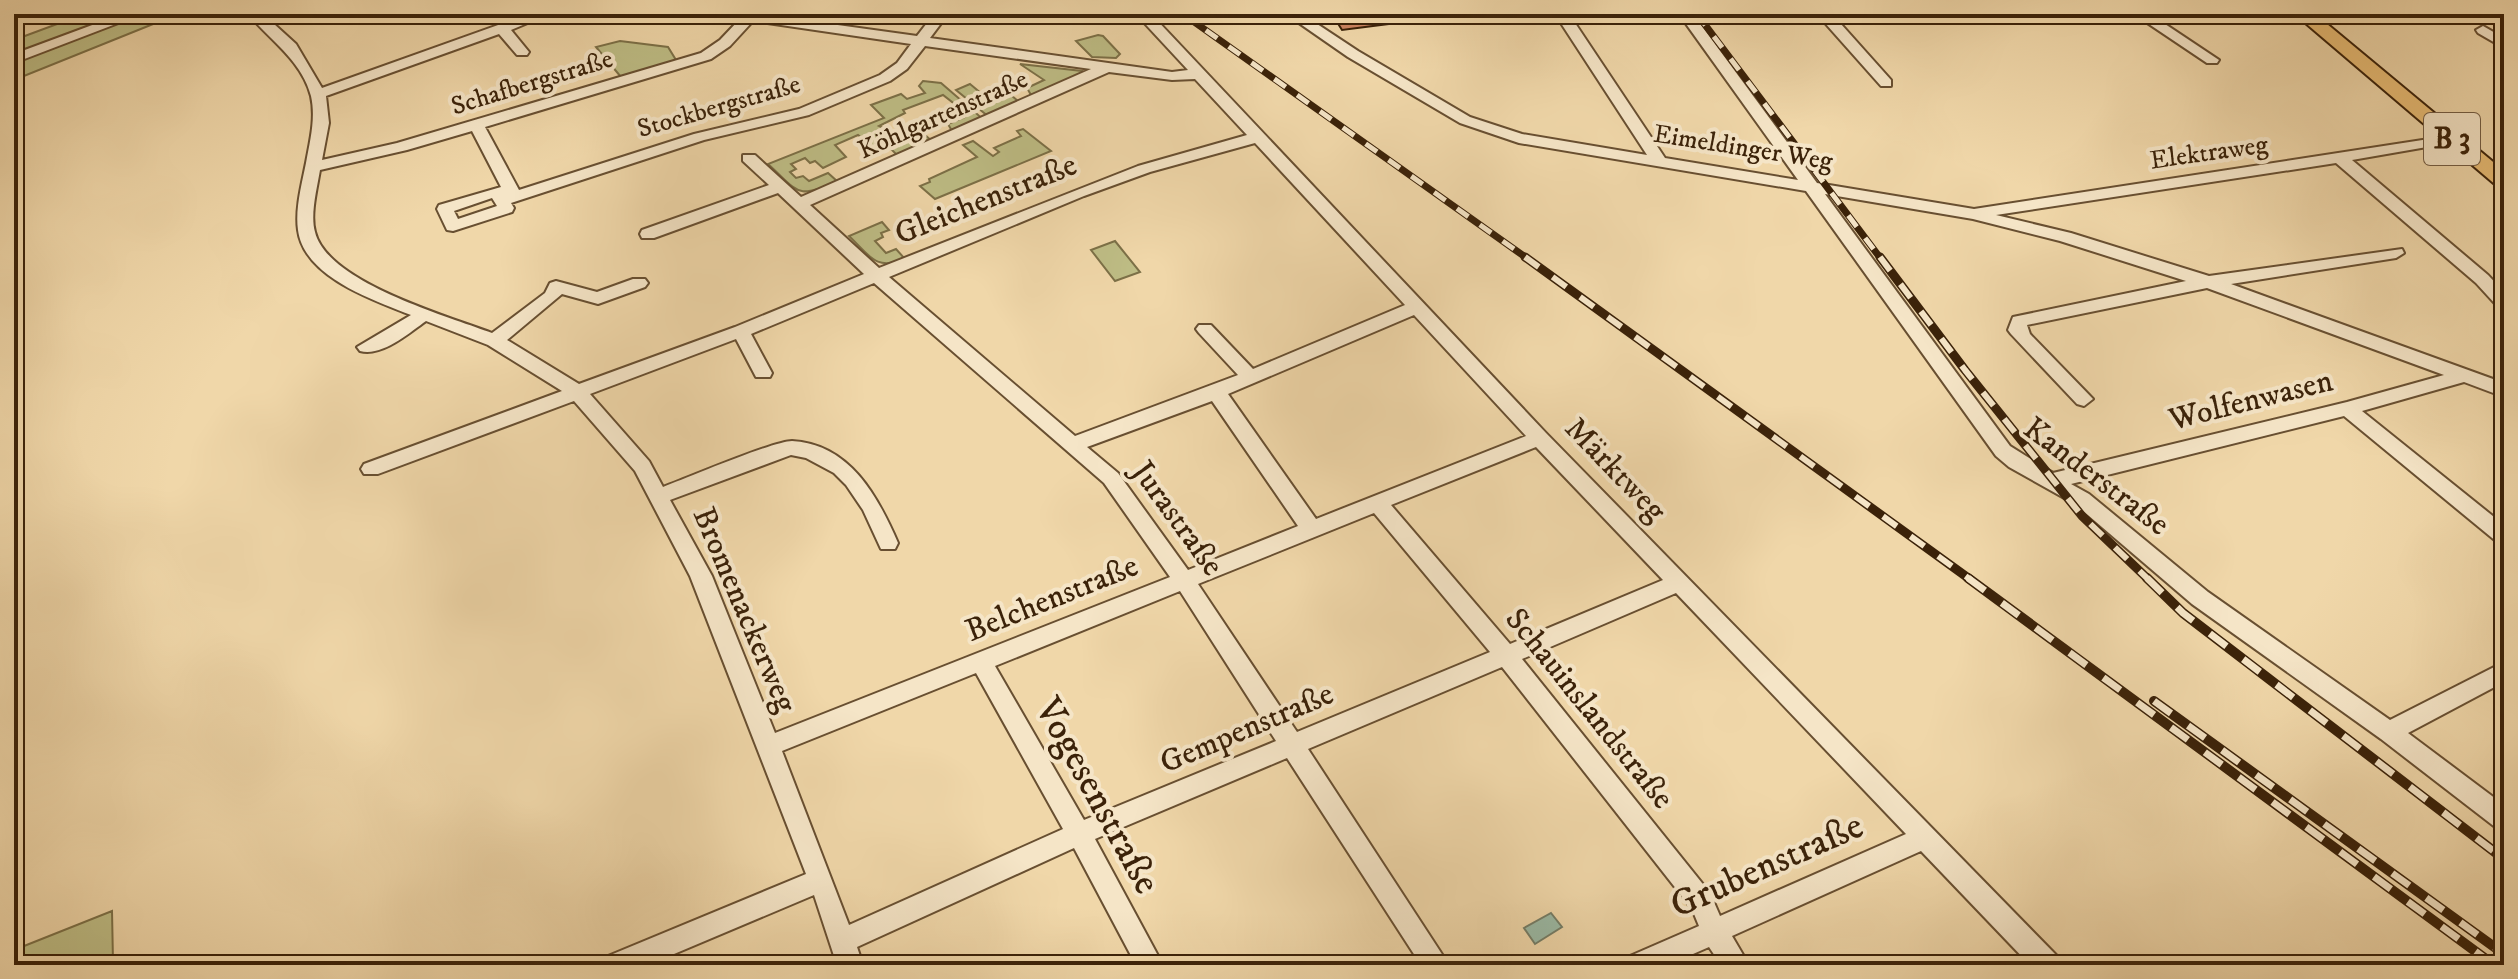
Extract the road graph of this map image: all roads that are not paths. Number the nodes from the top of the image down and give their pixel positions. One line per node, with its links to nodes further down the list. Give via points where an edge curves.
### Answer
1 (135, 14): 19 (street)
2 (255, 14): 24 (street, via 291,47)
3 (542, 14): 15 (street)
4 (729, 14): 13 (street)
5 (941, 14): 16 (street, Stockbergstraße)
6 (1143, 14): 22 (street, Märktweg)
7 (1293, 14): 30 (street, Eimeldinger Weg, via 1465,120 1519,138)
8 (1562, 14): 30 (street)
9 (1686, 14): 33 (street, Kanderstraße)
10 (1824, 14): 23 (street)
11 (2141, 14): 20 (street)
12 (2304, 14): 27 (main road, B 3)
13 (749, 17): 16 (street); 25 (street, Schafbergstraße, via 706,56)
14 (2504, 27): 17 (street, via 2483,30)
15 (502, 28): 18 (street); 24 (street)
16 (921, 40): 21 (street); 25 (street, Stockbergstraße, via 892,74 804,112 699,137 508,199)
17 (2504, 44)
18 (522, 52)
19 (14, 59)
20 (2212, 60)
21 (1105, 68): 22 (street); 35 (street, Köhlgartenstraße)
22 (1197, 74): 26 (street, Märktweg)
23 (1886, 83)
24 (318, 94): 31 (street, Bromenackerweg, via 321,123)
25 (477, 125): 31 (street, Schafbergstraße)
26 (1258, 137): 39 (street, Gleichenstraße, via 1078,193); 43 (street, Märktweg)
27 (2450, 138): 29 (street, Elektraweg); 32 (main road, B 3)
28 (749, 158): 34 (street, Jurastraße)
29 (2341, 159): 36 (street, Elektraweg); 42 (street)
30 (1659, 161): 33 (street, Eimeldinger Weg)
31 (314, 167): 44 (street, Bromenackerweg, via 306,231 317,253 339,276)
32 (2504, 182)
33 (1812, 185): 36 (street, Eimeldinger Weg); 60 (street, Kanderstraße, via 2003,451)
34 (780, 187): 35 (street, Jurastraße); 37 (street)
35 (799, 204): 39 (street, Jurastraße)
36 (1973, 214): 40 (street, Eimeldinger Weg)
37 (648, 234)
38 (2396, 253): 40 (street, Eimeldinger Weg)
39 (878, 277): 46 (street, Gleichenstraße); 58 (street, Jurastraße)
40 (2208, 282): 50 (street, Eimeldinger Weg); 55 (street, via 2019,321 2017,330)
41 (639, 283): 47 (street, via 598,298 556,287 552,296)
42 (2504, 303)
43 (1417, 307): 51 (street); 57 (street, Märktweg)
44 (426, 313): 47 (street, Bromenackerweg); 48 (street, via 390,338)
45 (1205, 329): 51 (street)
46 (741, 331): 49 (street); 53 (street, Gleichenstraße)
47 (494, 341): 53 (street, Bromenackerweg)
48 (366, 347)
49 (763, 373)
50 (2463, 376): 52 (street, Eimeldinger Weg); 56 (street, Wolfenwasen)
51 (1250, 377): 54 (street)
52 (2504, 390)
53 (576, 391): 59 (street, Gleichenstraße); 61 (street, Bromenackerweg, via 642,466)
54 (1216, 392): 58 (street); 63 (street)
55 (2084, 399)
56 (2347, 409): 60 (street, Wolfenwasen); 64 (street)
57 (1539, 438): 62 (street, Belchenstraße); 67 (street, Märktweg)
58 (1072, 445): 66 (street, Jurastraße, via 1111,478)
59 (371, 469)
60 (2052, 481): 71 (street, Kanderstraße, via 2082,499 2200,598)
61 (659, 496): 65 (street, via 790,448 813,451 845,470 871,503); 73 (street, Bromenackerweg, via 690,550)
62 (1378, 504): 63 (street, Belchenstraße); 68 (street, Schauinslandstraße)
63 (1310, 527): 66 (street, Belchenstraße)
64 (2504, 536)
65 (888, 543)
66 (1184, 580): 69 (street, Belchenstraße); 72 (street, Jurastraße)
67 (1679, 583): 68 (street, Gempenstraße); 76 (street, Märktweg)
68 (1505, 654): 72 (street, Gempenstraße); 78 (street, Schauinslandstraße, via 1701,901)
69 (981, 662): 73 (street, Belchenstraße); 75 (street, Vogesenstraße)
70 (2504, 671): 71 (street)
71 (2389, 732): 74 (street, Kanderstraße)
72 (1290, 746): 75 (street, Gempenstraße); 83 (street, Jurastraße)
73 (767, 747): 77 (street, Bromenackerweg)
74 (2504, 819)
75 (1079, 834): 79 (street, Gempenstraße); 82 (street, Vogesenstraße)
76 (1926, 837): 78 (street, Grubenstraße); 86 (street, Märktweg)
77 (821, 880): 79 (street, Bromenackerweg); 80 (street)
78 (1714, 932): 84 (street, Grubenstraße); 85 (street, Schauinslandstraße)
79 (841, 941): 81 (street, Bromenackerweg)
80 (617, 965)
81 (850, 965)
82 (1150, 965)
83 (1436, 965)
84 (1639, 965)
85 (1736, 965)
86 (2048, 965)

